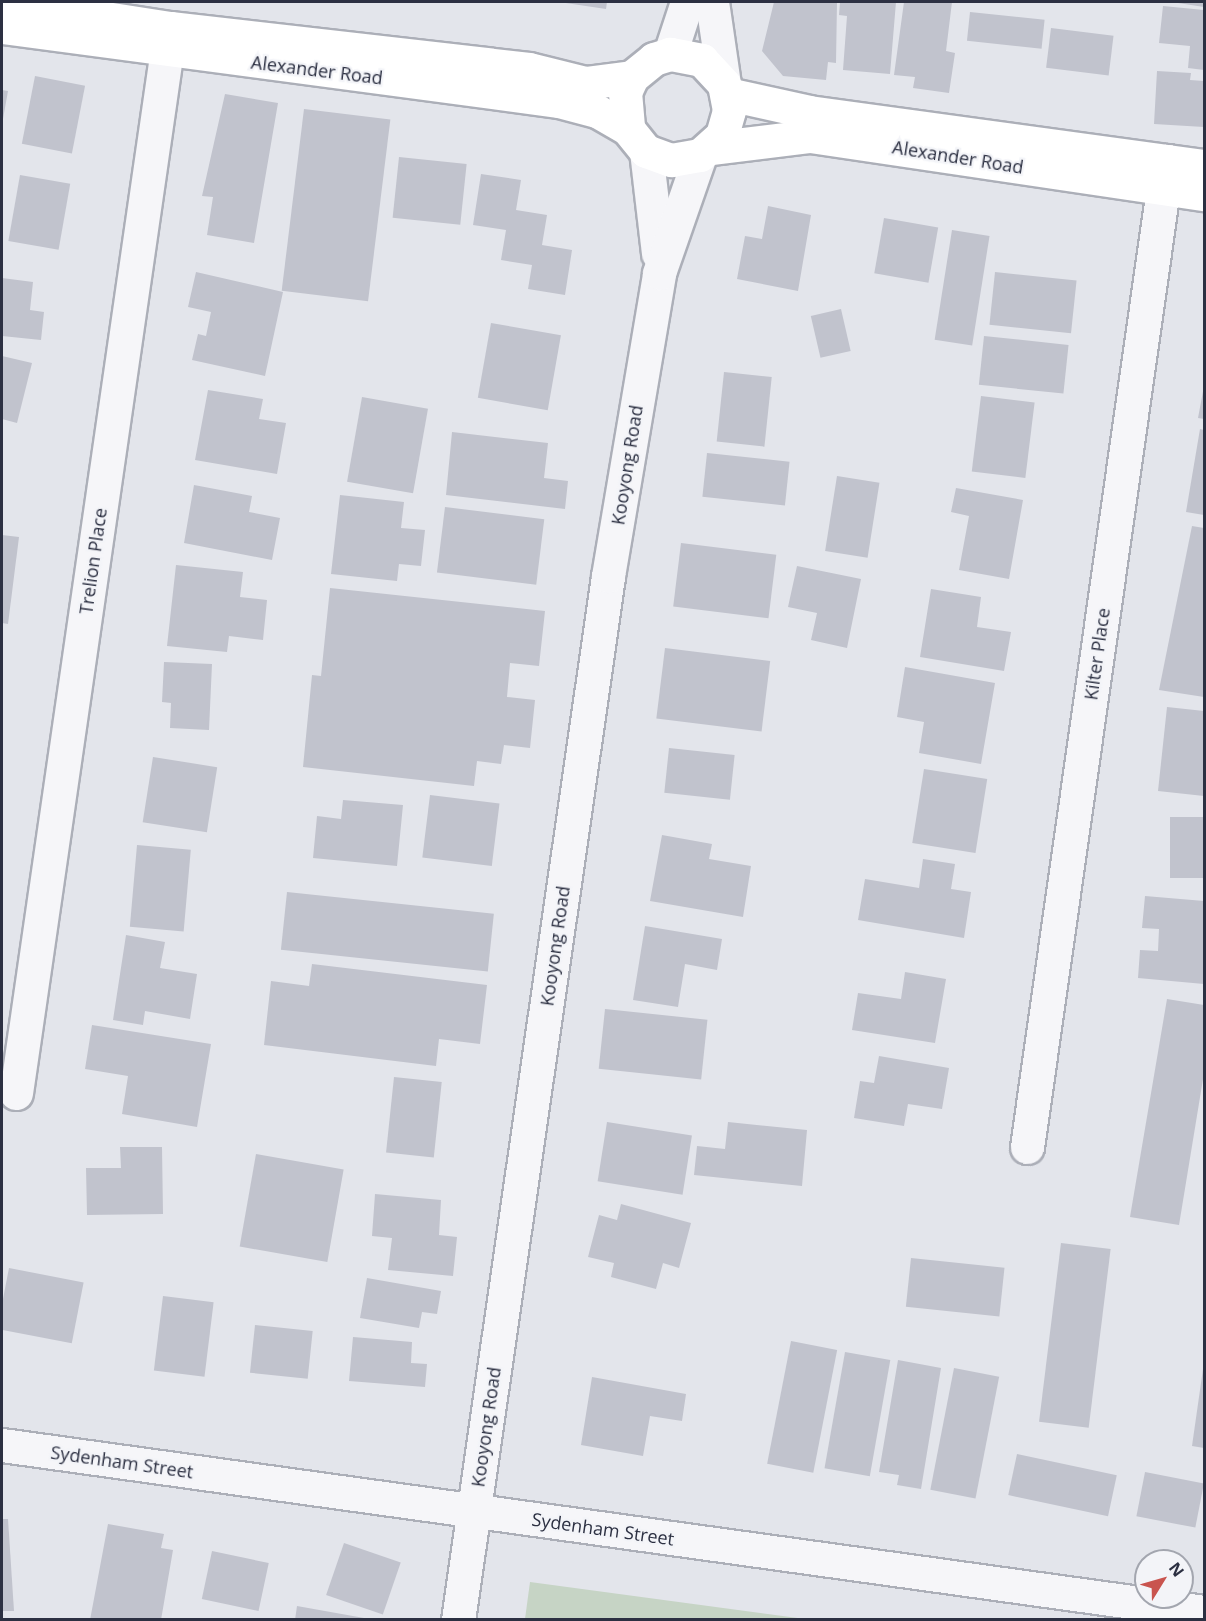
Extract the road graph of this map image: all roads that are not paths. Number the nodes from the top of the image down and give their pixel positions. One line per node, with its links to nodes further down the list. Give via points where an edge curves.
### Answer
1 (2, 2): 5 (main road, Alexander Road)
2 (687, 2): 6 (street)
3 (712, 2): 8 (street)
4 (2, 27): 5 (main road, Alexander Road)
5 (169, 40): 7 (main road, Alexander Road, via 529,69 585,82); 9 (main road, Alexander Road, via 559,100 597,111); 15 (street, Trelion Place)
6 (670, 54): 7 (main road, via 654,59); 8 (main road, via 702,60)
7 (632, 77): 9 (main road, via 623,105)
8 (726, 89): 10 (main road, via 727,123); 12 (main road, Alexander Road, via 809,112)
9 (637, 140): 10 (main road, via 671,160); 14 (street, Kooyong Road)
10 (705, 152): 12 (main road, Alexander Road, via 810,136); 14 (street, Kooyong Road)
11 (1204, 166): 12 (main road, Alexander Road)
12 (1165, 175): 13 (main road, Alexander Road); 16 (street, Kilter Place)
13 (1204, 194)
14 (658, 273): 18 (street, Kooyong Road, via 608,576)
15 (16, 1093)
16 (1027, 1147)
17 (2, 1445): 18 (street, Sydenham Street)
18 (473, 1511): 19 (street, Sydenham Street); 20 (street, Kooyong Road)
19 (1204, 1612)
20 (458, 1620)

